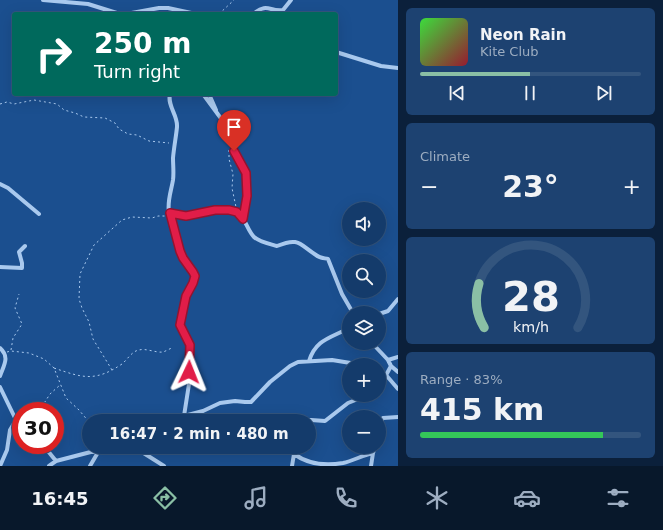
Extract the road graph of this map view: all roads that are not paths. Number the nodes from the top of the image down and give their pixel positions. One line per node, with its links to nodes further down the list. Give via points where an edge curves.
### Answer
1 (44, 0): 3 (street, via 88,4)
2 (291, 0): 6 (street, via 283,10 264,8)
3 (114, 12)
4 (137, 12): 5 (street, via 168,8)
5 (187, 12)
6 (257, 12)
7 (338, 53): 8 (street, via 374,65)
8 (398, 68)
9 (170, 96): 15 (street, via 177,123 173,179 168,205)
10 (204, 96): 12 (street)
11 (210, 96): 12 (street)
12 (220, 119): 16 (street, via 228,128 236,157 246,173 247,196)
13 (0, 184): 14 (street)
14 (40, 214)
15 (170, 214): 16 (street, via 186,216 229,210 237,212); 37 (street, via 182,254 195,276 186,296 180,325 190,348 189,384)
16 (243, 219): 20 (street, via 257,239 277,246 287,242 298,242 317,256 328,259)
17 (25, 246): 18 (street, via 19,252 22,268)
18 (0, 267)
19 (398, 299): 21 (street)
20 (349, 306)
21 (386, 312)
22 (342, 331): 27 (street, via 318,345 311,353)
23 (0, 348): 32 (street, via 5,353)
24 (379, 350): 26 (street)
25 (398, 357): 26 (street)
26 (388, 360): 29 (street)
27 (309, 361): 28 (street); 38 (street, via 290,366 251,402 220,403)
28 (342, 362)
29 (391, 366): 30 (street); 31 (street)
30 (398, 372)
31 (386, 375): 33 (street)
32 (0, 376)
33 (398, 389)
34 (1, 390): 36 (street)
35 (352, 402): 41 (street, via 325,421)
36 (12, 412)
37 (184, 414)
38 (192, 414)
39 (398, 417): 40 (street)
40 (386, 418)
41 (316, 420)
42 (12, 427): 51 (street, via 7,450)
43 (50, 454): 50 (street)
44 (82, 454): 50 (street)
45 (97, 454): 53 (street)
46 (145, 454): 54 (street)
47 (294, 454): 48 (street, via 317,464 344,463); 55 (street)
48 (370, 454)
49 (373, 454): 56 (street)
50 (56, 461): 52 (street)
51 (0, 466)
52 (49, 466)
53 (90, 466)
54 (164, 466)
55 (292, 466)
56 (371, 466)

